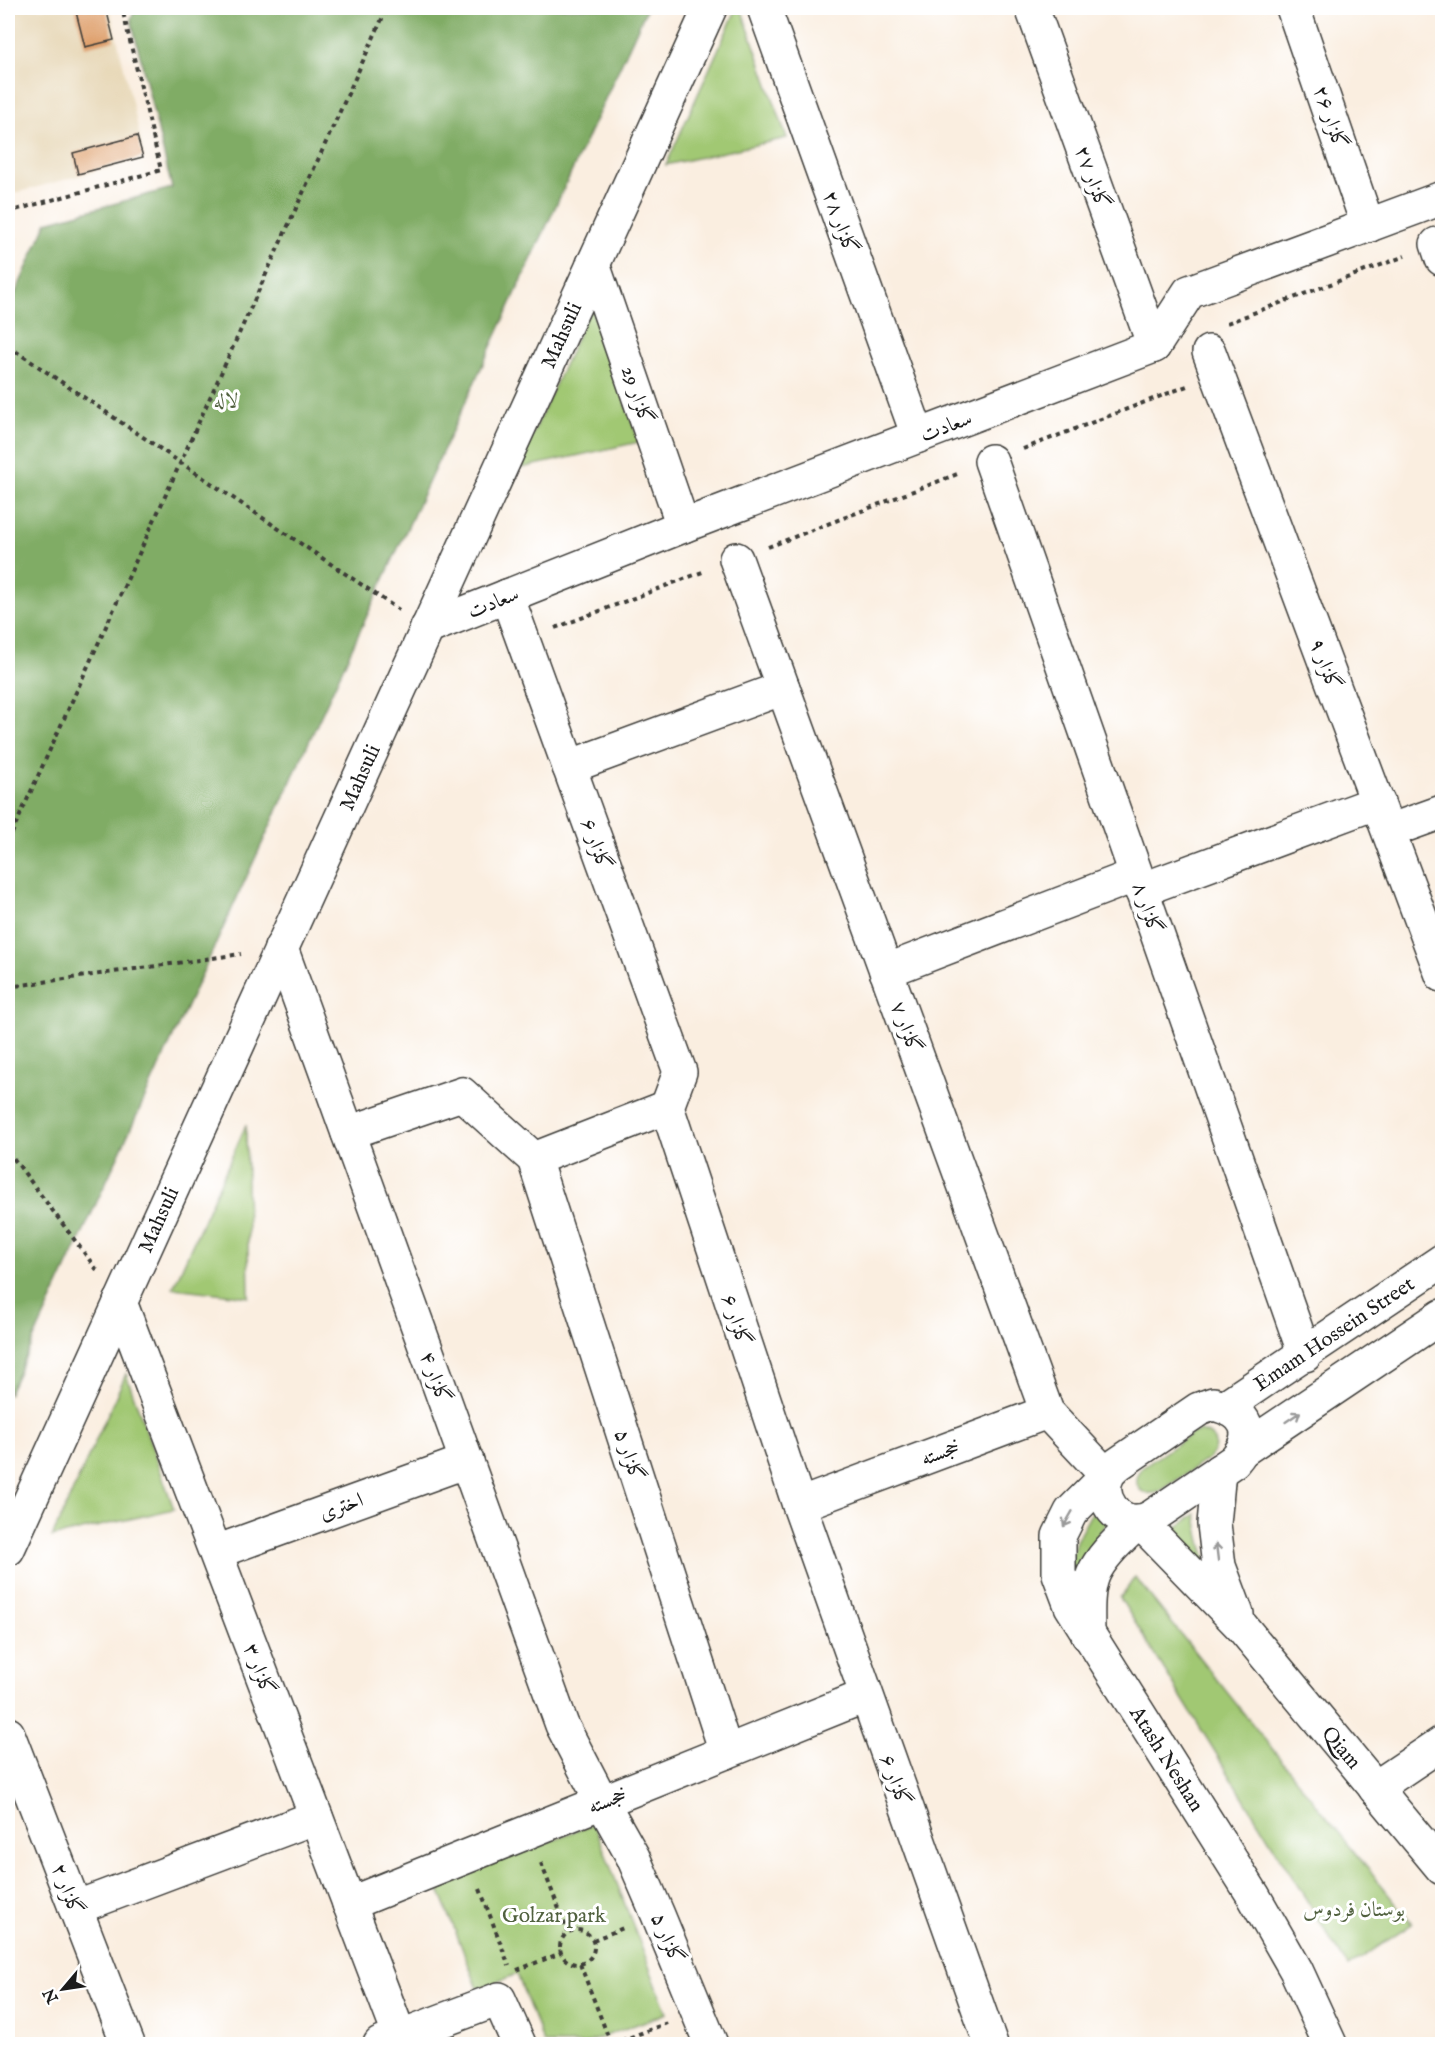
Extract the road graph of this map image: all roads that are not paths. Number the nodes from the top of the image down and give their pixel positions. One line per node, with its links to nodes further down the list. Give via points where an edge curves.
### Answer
1 (710, 8): 7 (street, Mahsuli)
2 (764, 8): 10 (street, گلزار ۲۸)
3 (1032, 8): 8 (street, گلزار ۲۷)
4 (1293, 8): 6 (street, گلزار ۲۶)
5 (1443, 198): 6 (street)
6 (1368, 226): 8 (street, via 1189,292)
7 (593, 264): 12 (street, گلزار 29); 15 (street, Mahsuli)
8 (1154, 346): 10 (street, سعادت)
9 (1209, 352): 19 (street, گلزار ۹)
10 (918, 436): 12 (street, سعادت)
11 (991, 461): 20 (street, گلزار ۸)
12 (683, 526): 14 (street, سعادت)
13 (736, 559): 16 (street, گلزار ۷)
14 (507, 596): 15 (street, سعادت); 17 (street, گلزار ۶)
15 (427, 628): 21 (street, Mahsuli)
16 (783, 688): 17 (street); 22 (street, گلزار ۷)
17 (569, 767): 24 (street, گلزار ۶, via 680,1072)
18 (1443, 812): 19 (street)
19 (1383, 817): 20 (street); 23 (street, گلزار ۹)
20 (1139, 882): 22 (street); 30 (street, گلزار ۸)
21 (281, 948): 25 (street, گلزار ۴); 28 (street, Mahsuli)
22 (886, 971): 32 (street, گلزار ۷)
23 (1443, 975)
24 (667, 1107): 26 (street); 37 (street, گلزار ۶)
25 (348, 1133): 26 (street, via 462,1094); 34 (street, گلزار ۴)
26 (534, 1159): 46 (street, گلزار ۵)
27 (1443, 1261): 30 (street, Emam Hossein Street)
28 (120, 1302): 39 (street, Mahsuli); 40 (street, گلزار ۳)
29 (1443, 1316): 33 (street, one-way to 29)
30 (1305, 1355): 31 (street, Emam Hossein Street)
31 (1226, 1406): 33 (street, via 1242,1418 1247,1433); 36 (street, Atash Neshan, via 1213,1404 1199,1409 1118,1464)
32 (1047, 1412): 36 (street, گلزار ۷); 37 (street, خجسته)
33 (1244, 1449): 35 (street)
34 (466, 1461): 40 (street, اختری); 48 (street, گلزار ۴, via 562,1725)
35 (1219, 1471): 38 (street, via 1153,1516); 41 (street, Qiam, one-way to 35, via 1219,1566 1214,1524)
36 (1107, 1476): 38 (street, via 1104,1492 1110,1507 1122,1518); 42 (street, Atash Neshan, one-way to 42, via 1071,1512 1059,1536 1059,1574)
37 (799, 1505): 43 (street, گلزار ۶)
38 (1139, 1521): 41 (street, Qiam); 42 (street, via 1105,1556 1093,1575)
39 (8, 1549)
40 (216, 1552): 49 (street, گلزار ۳)
41 (1242, 1627): 47 (street, Qiam)
42 (1088, 1635): 58 (street, Atash Neshan, via 1253,1895 1296,1970)
43 (865, 1696): 46 (street, خجسته); 57 (street, گلزار ۶)
44 (8, 1734): 52 (street, گلزار ۲)
45 (1443, 1743): 47 (street)
46 (726, 1752): 48 (street, خجسته)
47 (1375, 1788): 50 (street, Qiam)
48 (602, 1802): 51 (street, خجسته); 56 (street, گلزار ۵, via 633,1857)
49 (316, 1817): 51 (street, گلزار ۳); 52 (street)
50 (1443, 1868)
51 (349, 1904): 53 (street, گلزار ۳)
52 (75, 1908): 54 (street, گلزار ۲)
53 (390, 2041): 55 (street, via 500,1999)
54 (128, 2044)
55 (519, 2044)
56 (711, 2044)
57 (991, 2044)
58 (1330, 2044)

